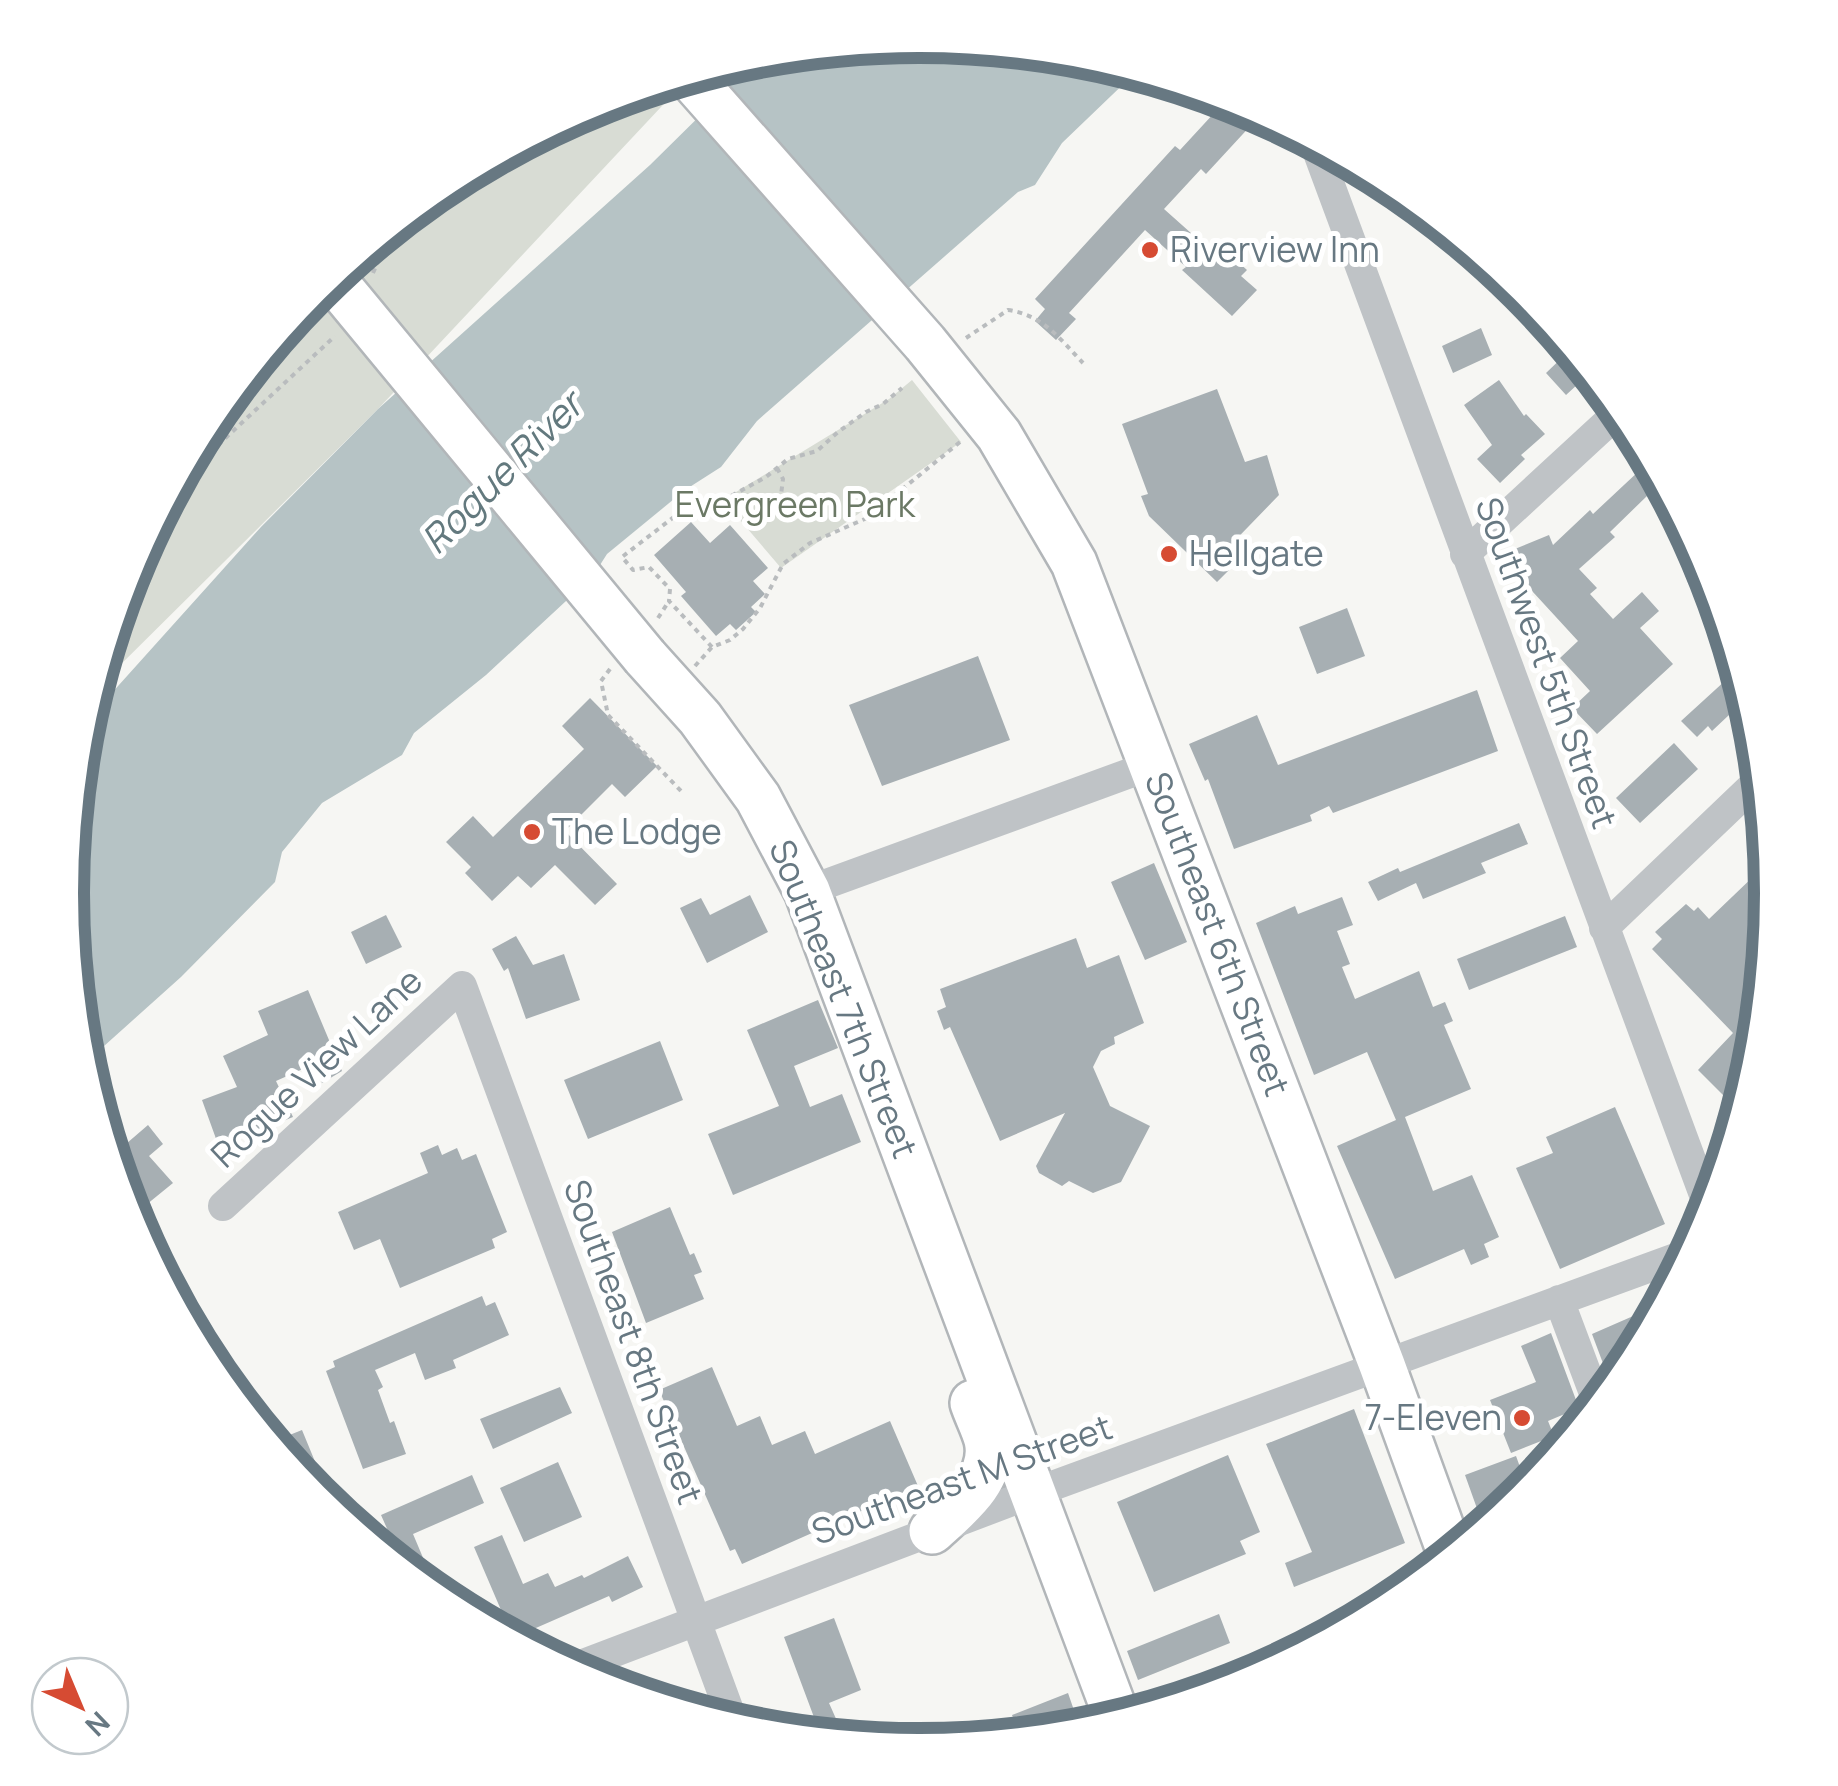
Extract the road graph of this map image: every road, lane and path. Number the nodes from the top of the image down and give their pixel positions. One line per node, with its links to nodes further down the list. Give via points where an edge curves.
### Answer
1 (699, 87): 5 (highway, Southeast 6th Street)
2 (1321, 161): 13 (street, Southwest 5th Street)
3 (352, 280): 16 (highway, Southeast 7th Street, bridge)
4 (342, 329): 10 (path)
5 (941, 344): 6 (path, via 1008,310 1026,312); 8 (highway, Southeast 6th Street)
6 (1083, 363)
7 (902, 388): 11 (path, via 817,451)
8 (987, 420): 15 (path, via 867,518 810,543 783,564 743,630); 17 (highway, Southeast 6th Street, via 1074,564)
9 (1609, 421): 13 (street)
10 (208, 454)
11 (777, 468): 12 (path, via 781,495); 14 (path, via 711,508 692,502 622,558 633,570 649,567 670,589)
12 (744, 522)
13 (1465, 554): 21 (street, Southwest 5th Street)
14 (668, 601): 15 (path); 16 (path)
15 (712, 646): 16 (path)
16 (646, 658): 18 (path, via 602,681 608,716); 20 (highway, Southeast 7th Street, via 758,798)
17 (1152, 765): 20 (street); 28 (highway, Southeast 6th Street)
18 (681, 791)
19 (1748, 791): 21 (street)
20 (807, 891): 25 (highway, Southeast 7th Street)
21 (1604, 928): 23 (street, Southwest 5th Street)
22 (462, 986): 24 (street, Rogue View Lane); 33 (street, Southeast 8th Street)
23 (1701, 1186)
24 (224, 1206)
25 (932, 1225): 30 (highway, Southeast 7th Street); 31 (highway, via 925,1270 988,1442 988,1460 970,1496)
26 (1669, 1260): 27 (street, Southeast M Street)
27 (1560, 1300): 28 (street, Southeast M Street); 29 (street)
28 (1382, 1364): 30 (street, Southeast M Street); 32 (highway, Southeast 6th Street)
29 (1592, 1388)
30 (1034, 1493): 31 (street, Southeast M Street); 36 (highway, Southeast 7th Street)
31 (932, 1531): 33 (street, Southeast M Street)
32 (1446, 1541)
33 (696, 1620): 34 (street, Southeast M Street); 35 (street, Southeast 8th Street)
34 (590, 1661)
35 (727, 1705)
36 (1112, 1705)

